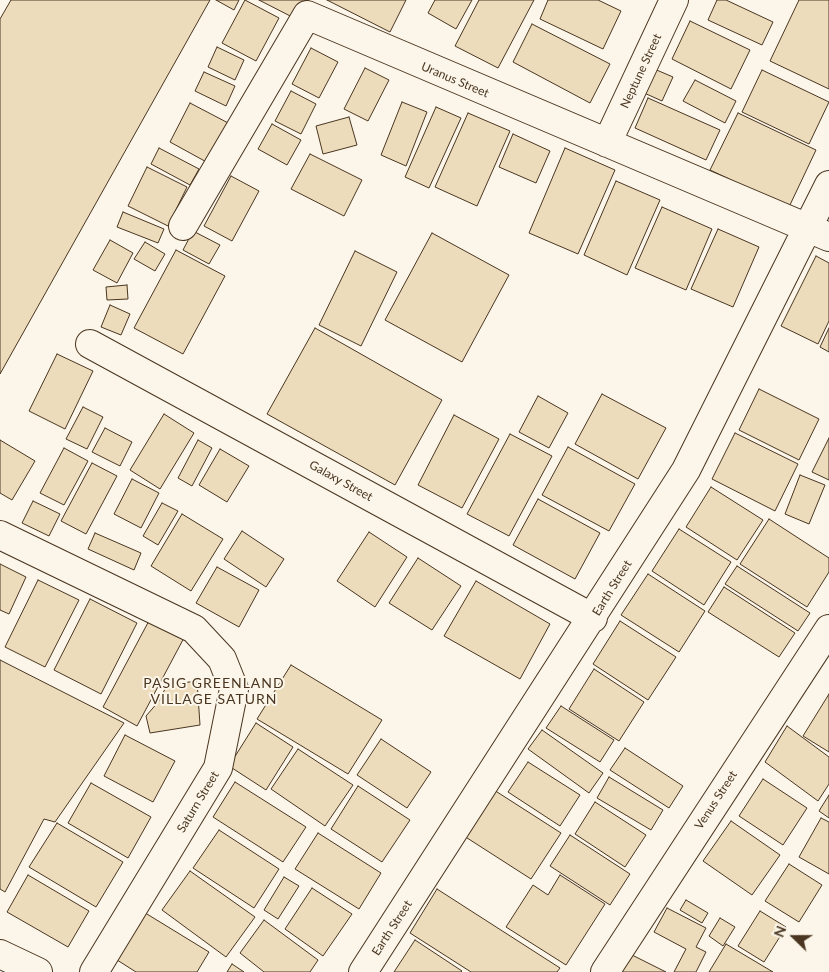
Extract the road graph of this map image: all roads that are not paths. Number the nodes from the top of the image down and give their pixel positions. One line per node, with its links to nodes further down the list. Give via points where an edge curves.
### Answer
1 (674, 0): 2 (street, Neptune Street)
2 (607, 143): 4 (street, Uranus Street, via 307,15); 5 (street, Uranus Street)
3 (829, 185): 5 (street, Earth Street)
4 (183, 226)
5 (818, 233): 8 (street, Earth Street, via 686,470)
6 (90, 344): 8 (street, Galaxy Street)
7 (0, 535): 12 (street, Saturn Street, via 194,630 222,659 234,689 218,768)
8 (593, 618): 13 (street, Earth Street)
9 (829, 629): 14 (street, Venus Street)
10 (0, 954): 11 (street)
11 (38, 972)
12 (94, 972)
13 (363, 972)
14 (605, 972)

